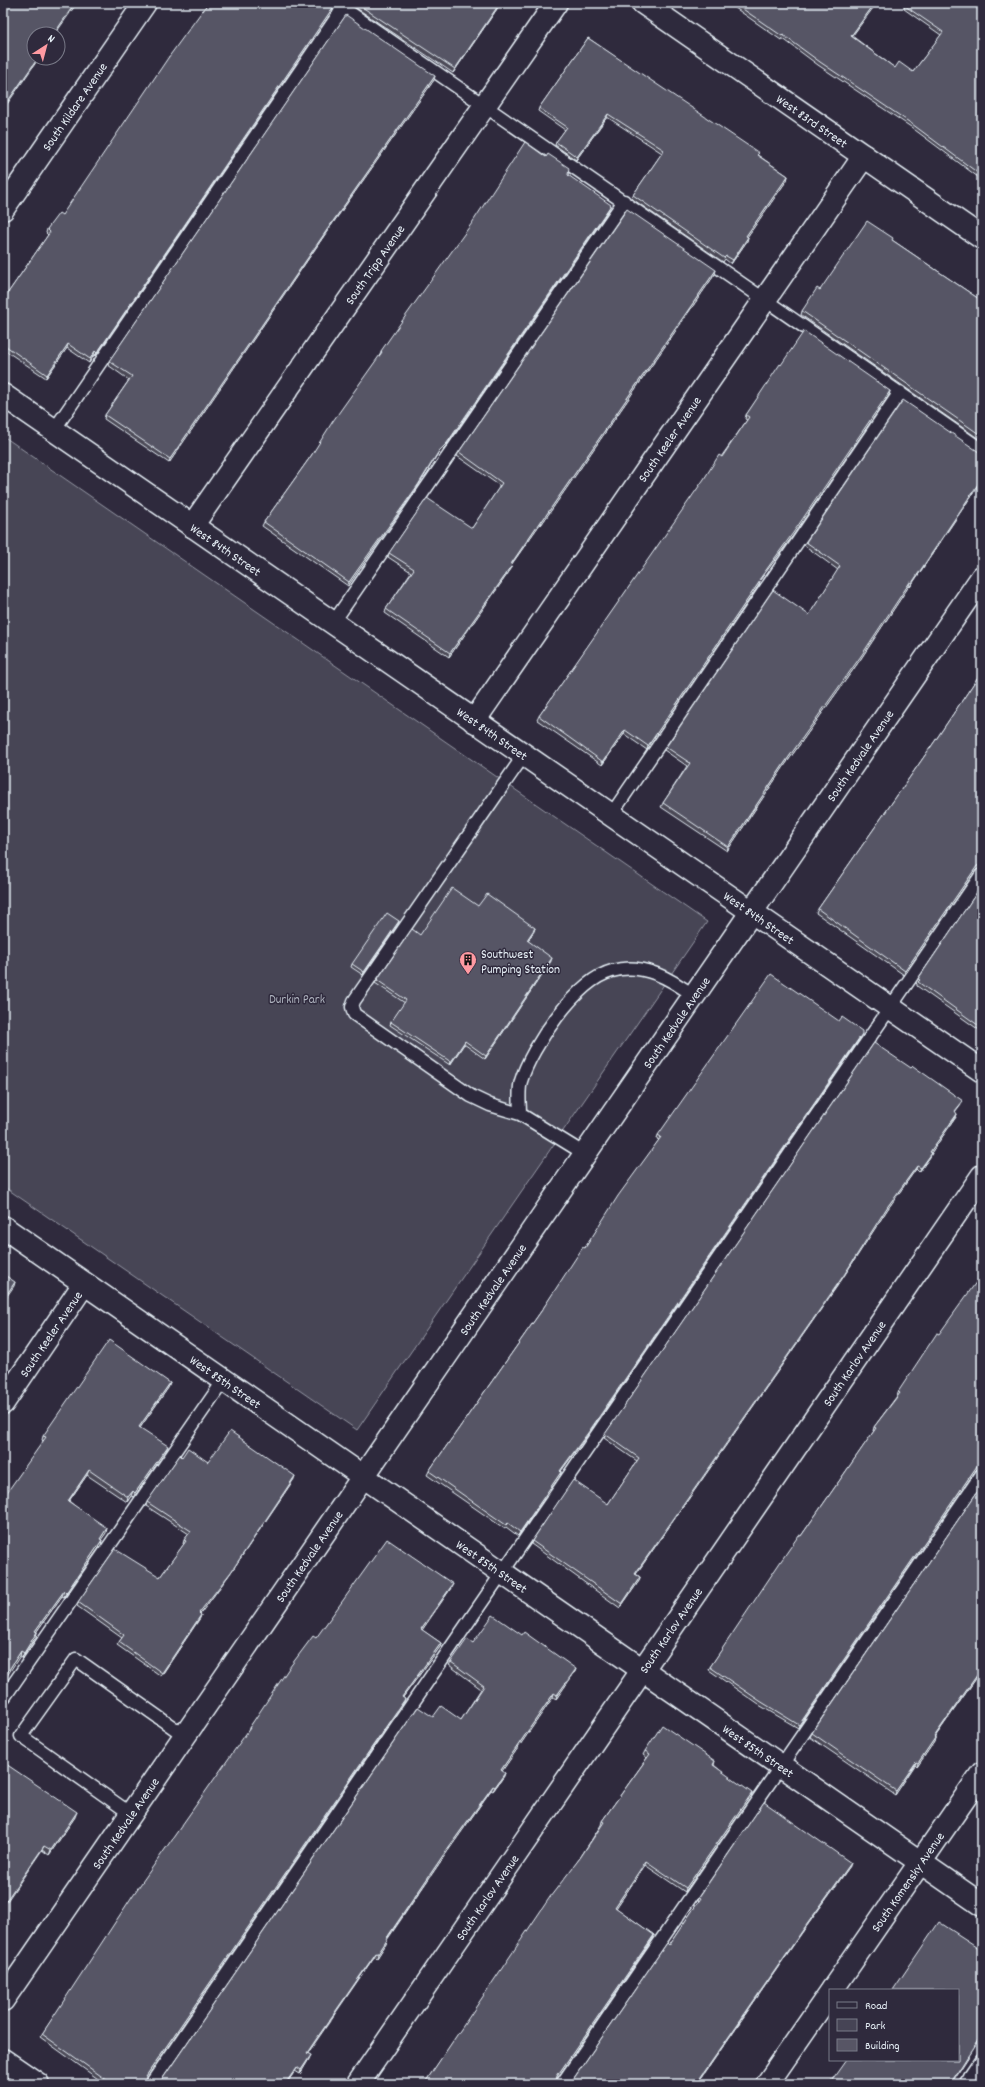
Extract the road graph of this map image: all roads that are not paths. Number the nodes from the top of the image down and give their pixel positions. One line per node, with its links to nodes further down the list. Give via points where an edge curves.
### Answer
1 (145, 3): 8 (street, South Kildare Avenue)
2 (556, 3): 5 (street, South Tripp Avenue)
3 (642, 3): 6 (street, West 83rd Street)
4 (340, 6): 5 (lane); 13 (lane)
5 (485, 106): 7 (lane); 15 (street, South Tripp Avenue)
6 (864, 156): 9 (street, West 83rd Street); 10 (street, South Keeler Avenue)
7 (624, 201): 10 (lane); 17 (lane)
8 (3, 209)
9 (982, 238)
10 (764, 298): 11 (lane); 18 (street, South Keeler Avenue)
11 (900, 392): 14 (lane); 20 (lane)
12 (3, 395): 13 (street, West 84th Street)
13 (54, 430): 15 (street, West 84th Street)
14 (982, 450)
15 (192, 526): 17 (street, West 84th Street)
16 (982, 578): 22 (street, South Kedvale Avenue)
17 (333, 623): 18 (street, West 84th Street)
18 (474, 721): 19 (street, West 84th Street)
19 (524, 755): 20 (street, West 84th Street); 26 (lane, via 352,1007 354,1014 471,1096)
20 (611, 815): 22 (street, West 84th Street)
21 (982, 874): 24 (lane)
22 (751, 913): 23 (street, South Kedvale Avenue); 24 (street, West 84th Street)
23 (694, 996): 26 (lane, via 673,981 653,972 631,969 612,971 595,979 574,995 541,1040 521,1082); 27 (street, South Kedvale Avenue)
24 (890, 1008): 25 (street, West 84th Street); 35 (lane)
25 (982, 1071)
26 (520, 1114): 27 (lane)
27 (585, 1154): 34 (street, South Kedvale Avenue)
28 (982, 1176): 36 (street, South Karlov Avenue)
29 (3, 1227): 30 (street, West 85th Street)
30 (84, 1284): 31 (street, West 85th Street); 32 (street, South Keeler Avenue)
31 (224, 1380): 34 (street, West 85th Street); 37 (lane)
32 (3, 1403)
33 (982, 1474): 39 (lane)
34 (363, 1477): 35 (street, West 85th Street); 38 (street, South Kedvale Avenue)
35 (503, 1573): 36 (street, West 85th Street); 51 (lane)
36 (642, 1670): 39 (street, West 85th Street); 52 (street, South Karlov Avenue)
37 (3, 1699)
38 (185, 1736): 41 (street, South Kedvale Avenue); 41 (lane, via 76,1659 21,1736)
39 (781, 1766): 42 (street, West 85th Street); 53 (lane)
40 (982, 1773): 42 (street, South Komensky Avenue)
41 (131, 1814): 46 (street, South Kedvale Avenue)
42 (921, 1862): 43 (street, West 85th Street); 44 (street, South Komensky Avenue)
43 (982, 1905)
44 (833, 1989)
45 (829, 1994): 54 (street)
46 (3, 2000)
47 (982, 2059): 49 (lane)
48 (3, 2060): 50 (street)
49 (968, 2080): 55 (lane)
50 (38, 2084)
51 (151, 2084)
52 (358, 2084)
53 (562, 2084)
54 (767, 2084)
55 (982, 2084)

